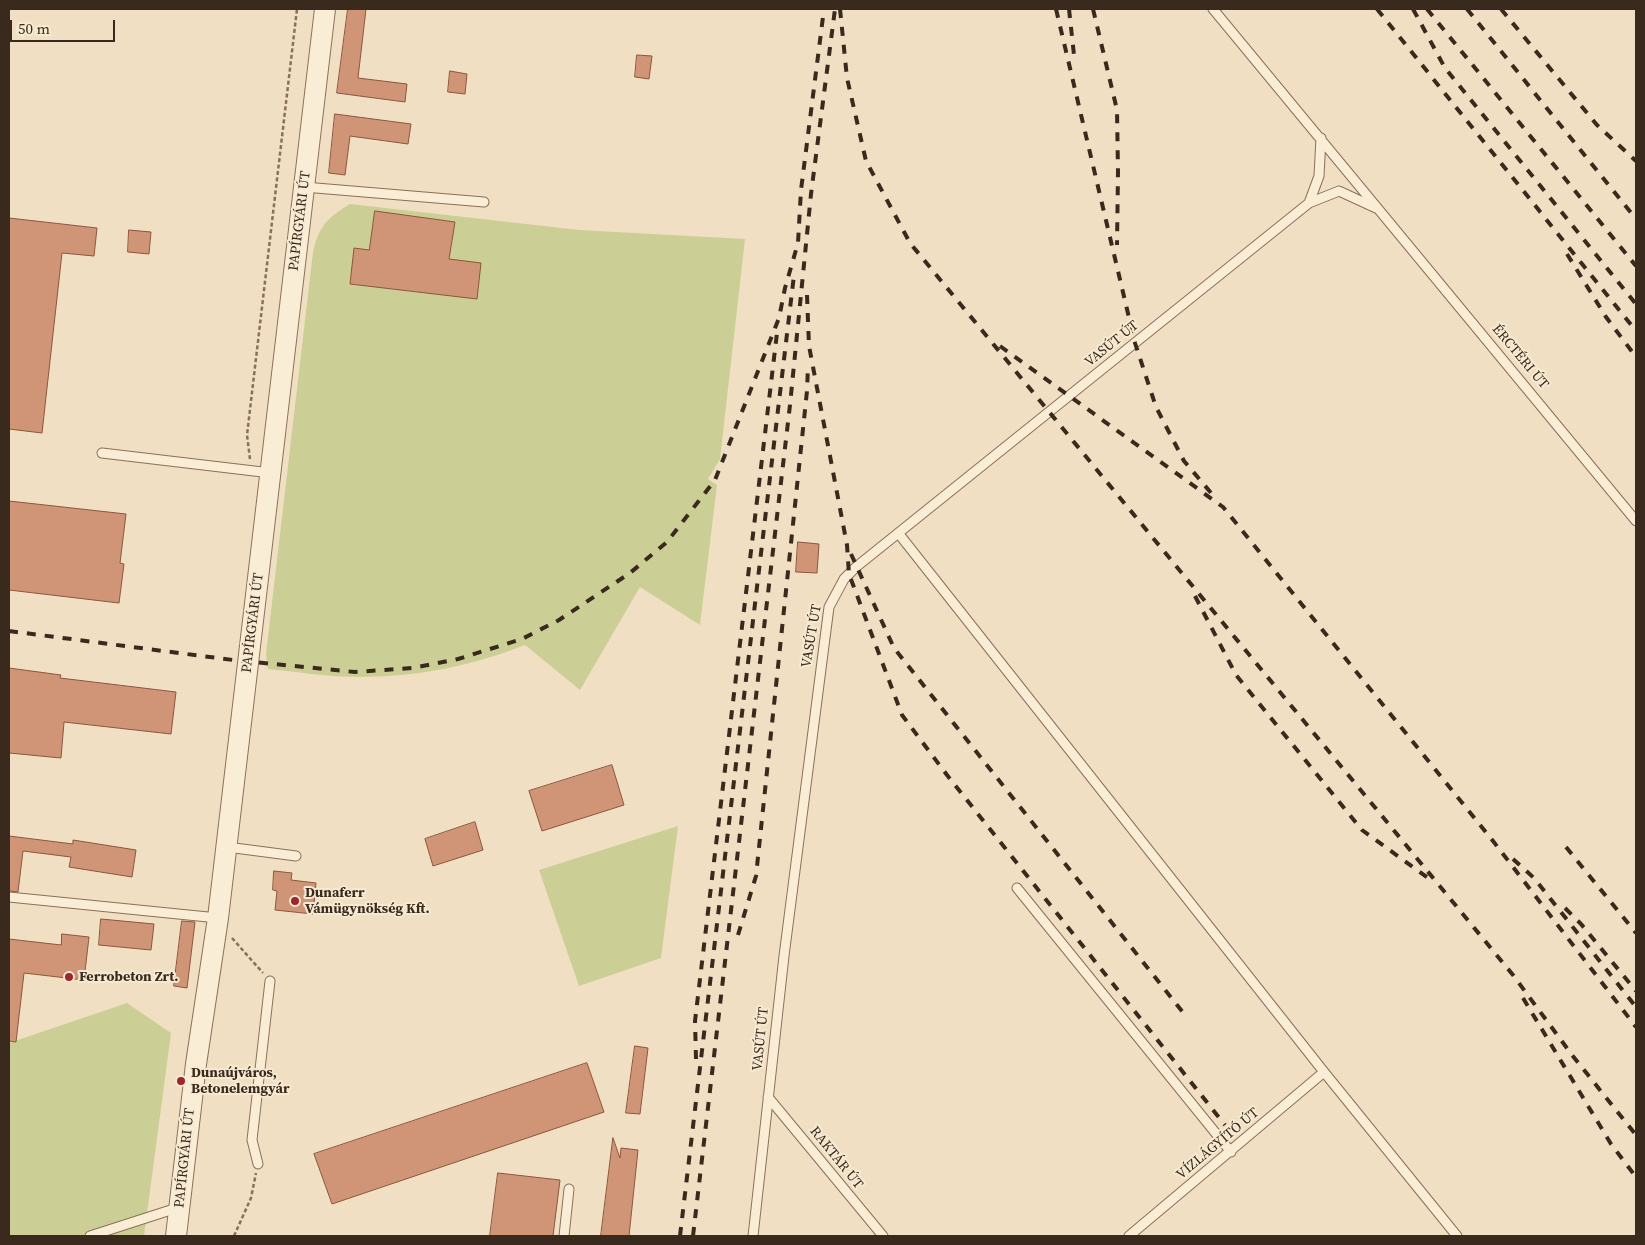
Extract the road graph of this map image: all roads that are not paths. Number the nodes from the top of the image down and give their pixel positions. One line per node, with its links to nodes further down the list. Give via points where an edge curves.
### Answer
1 (325, 9): 4 (street, PAPÍRGYÁRI ÚT)
2 (1213, 9): 3 (lane, ÉRCTÉRI ÚT)
3 (1320, 138): 6 (lane, via 1319,176); 7 (lane, ÉRCTÉRI ÚT)
4 (304, 187): 5 (lane); 9 (street, PAPÍRGYÁRI ÚT)
5 (484, 202)
6 (1309, 203): 7 (lane, VASÚT ÚT, via 1340,191); 11 (lane, VASÚT ÚT)
7 (1381, 211): 10 (lane, ÉRCTÉRI ÚT)
8 (102, 453): 9 (lane)
9 (261, 472): 12 (street, PAPÍRGYÁRI ÚT)
10 (1636, 521)
11 (899, 534): 18 (lane); 19 (lane, VASÚT ÚT, via 844,579 828,607)
12 (226, 847): 13 (lane); 16 (street, PAPÍRGYÁRI ÚT)
13 (296, 856)
14 (1017, 888): 20 (lane)
15 (9, 897): 16 (lane)
16 (223, 925): 23 (street, PAPÍRGYÁRI ÚT, via 193,1082)
17 (270, 981): 21 (lane, via 252,1140)
18 (1324, 1072): 20 (lane, VÍZLÁGYÍTÓ ÚT); 30 (lane)
19 (768, 1097): 27 (lane, VASÚT ÚT); 28 (lane, RAKTÁR ÚT)
20 (1231, 1152): 29 (lane, VÍZLÁGYÍTÓ ÚT)
21 (258, 1164)
22 (569, 1189): 26 (lane)
23 (180, 1207): 24 (lane); 25 (street, PAPÍRGYÁRI ÚT)
24 (90, 1236)
25 (176, 1236)
26 (564, 1236)
27 (753, 1236)
28 (883, 1236)
29 (1129, 1236)
30 (1457, 1236)

